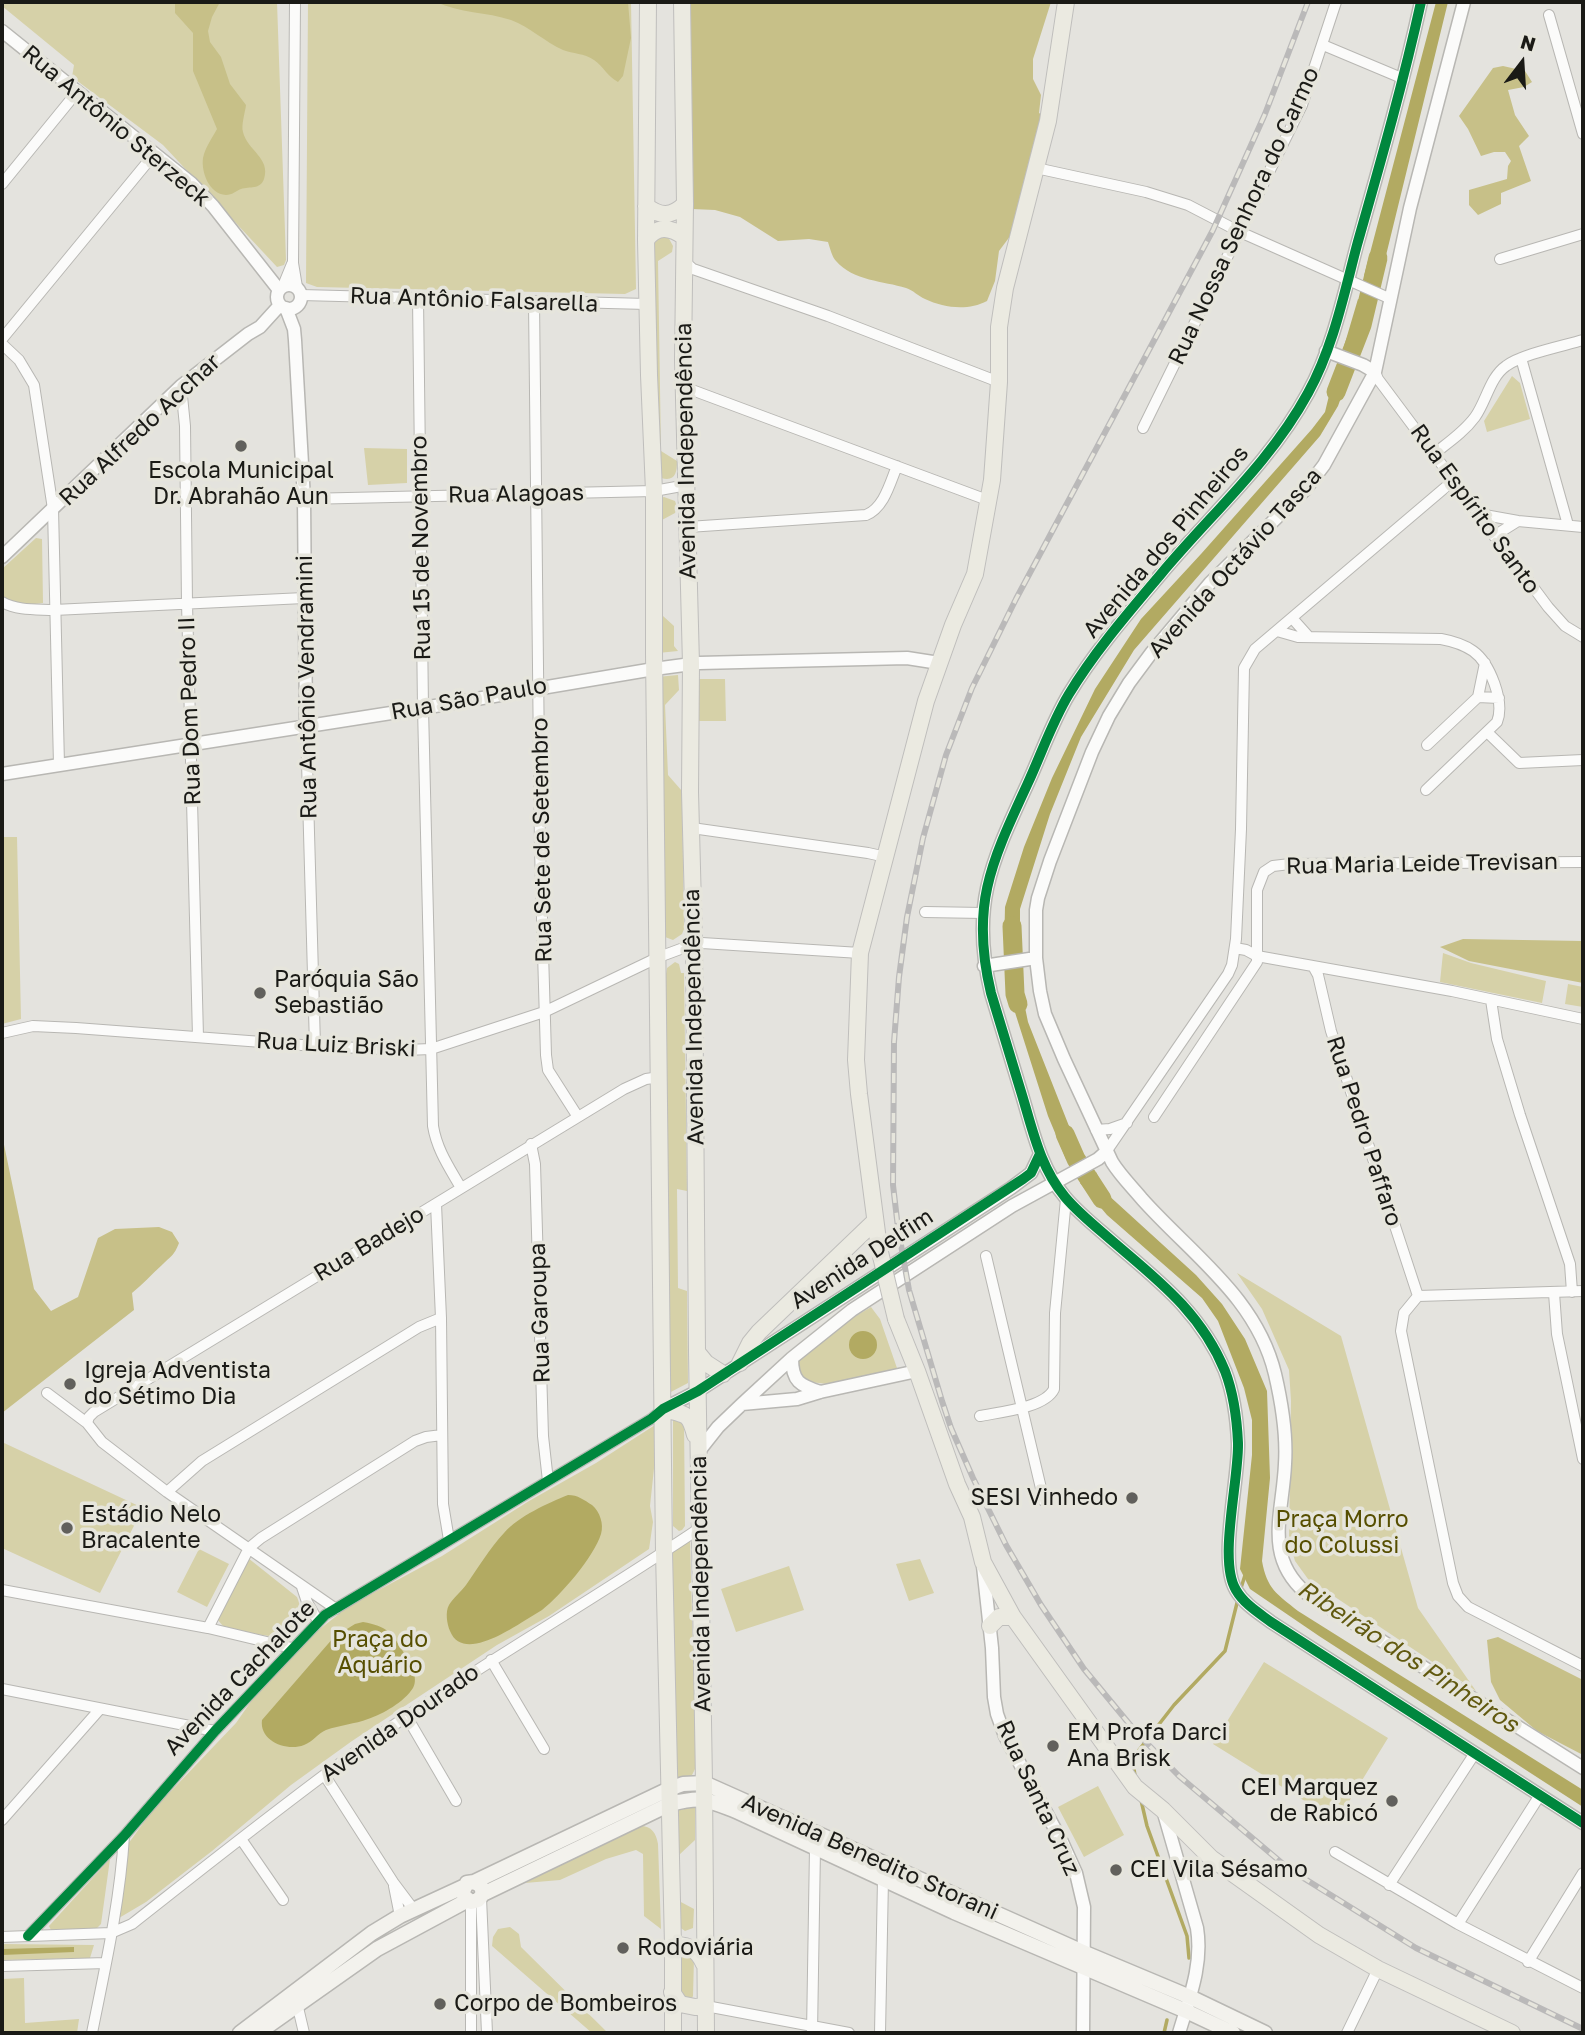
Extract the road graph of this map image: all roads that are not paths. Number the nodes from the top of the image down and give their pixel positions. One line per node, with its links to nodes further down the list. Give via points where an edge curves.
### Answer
1 (295, 2): 26 (street)
2 (648, 2): 19 (main road, Avenida Independência)
3 (682, 2): 18 (main road, Avenida Independência)
4 (1066, 2): 16 (main road)
5 (1336, 2): 10 (street, Rua Nossa Senhora do Carmo)
6 (1421, 2): 11 (street, Avenida dos Pinheiros)
7 (1464, 2): 30 (street, Avenida Octávio Tasca)
8 (1549, 15): 13 (street)
9 (2, 31): 12 (street, Rua Antônio Sterzeck)
10 (1323, 45): 11 (street); 20 (street, Rua Nossa Senhora do Carmo, via 1302,105)
11 (1404, 79): 27 (street, Avenida dos Pinheiros)
12 (77, 92): 15 (street, Rua Antônio Sterzeck); 17 (street)
13 (1579, 106): 14 (street)
14 (1583, 134)
15 (155, 153): 28 (street, Rua Antônio Sterzeck, via 213,206); 35 (street)
16 (1036, 168): 20 (street, via 1188,205); 39 (main road, via 1005,288 999,327)
17 (2, 184)
18 (685, 204): 19 (main road, via 665,216); 22 (main road, Avenida Independência)
19 (646, 206): 23 (main road, Avenida Independência)
20 (1240, 233): 27 (street); 42 (street, Rua Nossa Senhora do Carmo)
21 (1583, 234): 24 (street)
22 (684, 237): 23 (main road, via 662,228); 25 (main road, Avenida Independência)
23 (646, 240): 33 (main road, Avenida Independência)
24 (1500, 259)
25 (685, 262): 39 (street, via 693,269); 41 (main road, Avenida Independência)
26 (293, 263): 28 (street); 31 (street)
27 (1350, 281): 30 (street); 36 (street, Avenida dos Pinheiros)
28 (281, 288): 31 (street, via 287,285); 31 (street, Rua Antônio Vendramini, via 277,298)
29 (418, 298): 31 (street, Rua Antônio Falsarella); 32 (street, Rua Antônio Falsarella); 49 (street, Rua 15 de Novembro)
30 (1391, 299): 38 (street, Avenida Octávio Tasca)
31 (292, 300): 40 (street, Rua Alfredo Acchar); 50 (street, Rua Antônio Vendramini)
32 (534, 301): 33 (street, Rua Antônio Falsarella); 48 (street, Rua Sete de Setembro)
33 (648, 304): 47 (main road, Avenida Independência)
34 (1583, 340): 37 (street)
35 (2, 342): 52 (street, via 34,385)
36 (1332, 353): 38 (street); 88 (street, Avenida dos Pinheiros, via 1279,440 1134,606 1069,695 1001,842 988,878)
37 (1521, 358): 43 (street, via 1505,366 1477,415); 55 (street)
38 (1375, 372): 43 (street, Rua Espírito Santo); 94 (street, Avenida Octávio Tasca, via 1324,465 1305,490 1210,583 1152,652 1109,716 1038,898)
39 (999, 383): 51 (main road)
40 (181, 386): 52 (street, Rua Alfredo Acchar); 62 (street, Rua Dom Pedro II)
41 (684, 387): 44 (street); 46 (main road, Avenida Independência)
42 (1143, 428)
43 (1435, 453): 45 (street, Rua Espírito Santo)
44 (897, 466): 51 (street); 56 (street, via 879,506 866,515)
45 (1454, 480): 53 (street, Rua Espírito Santo); 64 (street)
46 (687, 485): 47 (street, Rua Alagoas); 56 (main road, Avenida Independência)
47 (654, 491): 48 (street, Rua Alagoas); 71 (main road, Avenida Independência)
48 (536, 494): 49 (street, Rua Alagoas); 72 (street, Rua Sete de Setembro)
49 (421, 496): 50 (street, Rua Alagoas); 75 (street, Rua 15 de Novembro)
50 (304, 499): 60 (street, Rua Antônio Vendramini)
51 (990, 500): 69 (main road, via 975,574)
52 (53, 509): 59 (street, Rua Alfredo Acchar); 63 (street)
53 (1479, 514): 54 (street); 58 (street, Rua Espírito Santo)
54 (1518, 521): 55 (street); 58 (street)
55 (1568, 525): 57 (street)
56 (688, 527): 70 (main road, Avenida Independência)
57 (1583, 527)
58 (1494, 536): 67 (street, Rua Espírito Santo, via 1548,607)
59 (2, 557)
60 (304, 598): 62 (street); 76 (street, Rua Antônio Vendramini)
61 (2, 602): 63 (street, via 22,609)
62 (187, 603): 63 (street); 78 (street, Rua Dom Pedro II)
63 (54, 610): 81 (street)
64 (1292, 618): 65 (street); 66 (street)
65 (1277, 631): 66 (street); 90 (street, via 1255,649 1244,668)
66 (1309, 637): 68 (street, via 1441,639 1466,647)
67 (1583, 637)
68 (1485, 662): 73 (street); 74 (street)
69 (939, 663): 70 (street, Rua São Paulo, via 907,658); 85 (main road)
70 (691, 664): 71 (street, Rua São Paulo); 84 (main road, Avenida Independência)
71 (654, 669): 72 (street, Rua São Paulo); 93 (main road, Avenida Independência)
72 (540, 687): 75 (street, Rua São Paulo); 98 (street, Rua Sete de Setembro)
73 (1478, 697): 74 (street); 79 (street)
74 (1499, 698): 77 (street, via 1497,722)
75 (424, 708): 76 (street, Rua São Paulo); 103 (street, Rua 15 de Novembro)
76 (306, 726): 78 (street, Rua São Paulo); 102 (street, Rua Antônio Vendramini)
77 (1486, 732): 80 (street, via 1519,762); 83 (street)
78 (192, 743): 81 (street, Rua São Paulo); 101 (street, Rua Dom Pedro II)
79 (1427, 745)
80 (1583, 760)
81 (59, 765): 82 (street, Rua São Paulo)
82 (2, 774)
83 (1426, 790)
84 (692, 828): 85 (street); 89 (main road, Avenida Independência)
85 (886, 857): 91 (main road)
86 (1583, 862): 92 (street, Rua Maria Leide Trevisan, via 1273,866 1264,872 1257,890)
87 (925, 912): 88 (street)
88 (983, 913): 95 (street, Avenida dos Pinheiros, via 982,944)
89 (694, 944): 91 (street, Rua Luiz Briski); 93 (street, Rua Luiz Briski); 123 (main road, Avenida Independência)
90 (1235, 948): 92 (street); 107 (street, via 1228,974)
91 (860, 953): 116 (main road, via 856,1060)
92 (1257, 956): 96 (street); 106 (street, via 1249,975)
93 (659, 957): 98 (street, Rua Luiz Briski); 104 (main road, Avenida Independência)
94 (1036, 958): 95 (street); 108 (street, Avenida Octávio Tasca, via 1045,1014)
95 (988, 965): 110 (street, Avenida dos Pinheiros, via 991,993)
96 (1313, 966): 97 (street); 121 (street, Rua Pedro Paffaro)
97 (1491, 1000): 99 (street); 118 (street, via 1497,1039 1570,1265)
98 (544, 1012): 103 (street, Rua Luiz Briski); 105 (street, Rua Sete de Setembro, via 548,1070)
99 (1583, 1019)
100 (2, 1033): 101 (street, Rua Luiz Briski, via 33,1026)
101 (198, 1037): 102 (street, Rua Luiz Briski)
102 (315, 1046): 103 (street, Rua Luiz Briski)
103 (431, 1049): 113 (street, Rua 15 de Novembro, via 435,1141)
104 (660, 1077): 105 (street, Rua Badejo, via 624,1089); 133 (main road, Avenida Independência)
105 (578, 1117): 109 (street, Rua Badejo)
106 (1154, 1117)
107 (1127, 1123): 108 (street); 111 (street)
108 (1096, 1129): 111 (street, Avenida Octávio Tasca)
109 (531, 1144): 113 (street, Rua Badejo); 139 (street, Rua Garoupa)
110 (1040, 1154): 112 (street, Avenida dos Pinheiros); 125 (street, Avenida Delfim, via 1023,1179)
111 (1102, 1156): 112 (street, Avenida Delfim); 163 (street, Avenida Octávio Tasca, via 1239,1299 1263,1341 1284,1422 1278,1542 1289,1576 1306,1593)
112 (1055, 1184): 114 (street, Avenida dos Pinheiros); 124 (street, Avenida Delfim, via 1012,1206 852,1310)
113 (461, 1188): 115 (street, Rua Badejo)
114 (1066, 1199): 132 (street, via 1054,1324 1054,1389 1045,1400); 162 (street, Avenida dos Pinheiros, via 1192,1313 1225,1372 1238,1444 1228,1556 1230,1576 1244,1602)
115 (436, 1204): 122 (street); 135 (street, Rua Badejo, via 93,1412)
116 (875, 1222): 125 (main road, via 759,1332); 126 (main road, bridge, via 896,1319)
117 (986, 1256): 132 (street)
118 (1572, 1292): 119 (street); 120 (street)
119 (1583, 1292)
120 (1554, 1293): 121 (street); 138 (street)
121 (1418, 1296): 156 (street, via 1404,1313 1401,1331 1458,1596 1468,1606)
122 (441, 1318): 136 (street); 140 (street, via 419,1327 202,1461)
123 (697, 1352): 127 (main road); 128 (main road, Avenida Independência)
124 (792, 1358): 129 (street, via 796,1380); 131 (street, Avenida Delfim)
125 (740, 1363): 127 (street, Avenida Delfim)
126 (916, 1371): 129 (street); 146 (main road, via 972,1517)
127 (723, 1374): 128 (street, Avenida Delfim)
128 (698, 1391): 133 (street, Avenida Delfim); 137 (main road, Avenida Independência)
129 (820, 1392): 131 (street)
130 (47, 1393): 135 (street)
131 (742, 1404): 137 (street, Avenida Delfim)
132 (1021, 1407): 134 (street); 141 (street)
133 (663, 1409): 137 (main road, via 690,1419); 139 (street, Avenida Cachalote); 145 (main road, Avenida Independência)
134 (980, 1416)
135 (87, 1423): 140 (street, via 102,1442)
136 (442, 1435): 143 (street, via 443,1504); 144 (street, via 415,1441)
137 (699, 1451): 142 (main road, Avenida Independência)
138 (1583, 1459)
139 (548, 1481): 143 (street, Avenida Cachalote)
140 (167, 1492): 144 (street)
141 (1044, 1501)
142 (700, 1528): 145 (street, Avenida Dourado); 165 (main road, Avenida Independência)
143 (449, 1540): 149 (street, Avenida Cachalote)
144 (249, 1548): 147 (street); 153 (street)
145 (664, 1552): 155 (street, Avenida Dourado); 167 (main road, Avenida Independência)
146 (983, 1562): 150 (main road); 152 (street, Rua Santa Cruz)
147 (302, 1587): 149 (street); 151 (street)
148 (2, 1590): 153 (street)
149 (336, 1609): 151 (street, Avenida Cachalote)
150 (1013, 1617): 152 (main road, via 999,1617); 169 (main road, via 1135,1787)
151 (318, 1621): 154 (street, Avenida Cachalote)
152 (989, 1626): 189 (street, Rua Santa Cruz, via 997,1714 1076,1873 1084,1907)
153 (208, 1628): 154 (street)
154 (292, 1648): 160 (street, Avenida Cachalote)
155 (491, 1660): 159 (street, Avenida Dourado); 161 (street)
156 (1583, 1666)
157 (2, 1689): 158 (street)
158 (100, 1709): 160 (street); 170 (street)
159 (407, 1717): 164 (street, Avenida Dourado); 168 (street)
160 (215, 1731): 173 (street, Avenida Cachalote)
161 (544, 1749)
162 (1475, 1753): 166 (street); 180 (street)
163 (1583, 1768)
164 (326, 1776): 174 (street, Avenida Dourado); 183 (street, via 393,1882)
165 (704, 1791): 167 (main road, Avenida Benedito Storani, via 693,1799); 172 (main road, Avenida Benedito Storani); 175 (main road, Avenida Benedito Storani); 193 (main road, Avenida Independência)
166 (1540, 1796): 171 (street); 184 (street)
167 (669, 1797): 181 (main road, Avenida Benedito Storani); 188 (main road, Avenida Independência)
168 (456, 1801)
169 (1163, 1810): 194 (main road, via 1211,1858 1319,1935); 198 (street, via 1200,1947)
170 (2, 1820)
171 (1583, 1823)
172 (815, 1832): 175 (main road); 177 (main road, Avenida Benedito Storani)
173 (124, 1836): 185 (street); 186 (street, Avenida Cachalote)
174 (241, 1839): 182 (street); 185 (street, Avenida Dourado, via 132,1924)
175 (815, 1848): 179 (main road, Avenida Benedito Storani); 200 (street)
176 (1335, 1852): 180 (street)
177 (883, 1863): 179 (main road); 189 (main road, Avenida Benedito Storani)
178 (1583, 1873): 190 (street)
179 (883, 1879): 189 (main road, Avenida Benedito Storani); 210 (street)
180 (1390, 1885): 184 (street)
181 (474, 1894): 183 (main road, Avenida Benedito Storani); 197 (main road, Avenida Benedito Storani); 205 (street); 206 (street)
182 (284, 1900)
183 (407, 1913): 197 (main road, Avenida Benedito Storani, via 372,1933)
184 (1458, 1924): 190 (street)
185 (111, 1933): 186 (street); 191 (street)
186 (28, 1936): 187 (street)
187 (2, 1937)
188 (673, 1945): 193 (main road, via 695,1950); 196 (main road, Avenida Independência)
189 (1084, 1960): 198 (main road, Avenida Benedito Storani); 211 (street, Rua Santa Cruz)
190 (1528, 1962): 195 (street)
191 (106, 1963): 192 (street); 201 (street)
192 (2, 1966)
193 (705, 1967): 199 (main road, Avenida Independência)
194 (1378, 1969): 215 (street); 216 (main road)
195 (1583, 1988)
196 (672, 1992): 199 (main road, via 680,2004); 207 (main road, Avenida Independência)
197 (295, 1999): 202 (main road, Avenida Benedito Storani); 203 (main road, Avenida Benedito Storani); 204 (street)
198 (1188, 2004): 212 (street); 213 (main road, Avenida Benedito Storani); 214 (main road, Avenida Benedito Storani)
199 (706, 2006): 200 (street); 208 (main road, Avenida Independência)
200 (812, 2030): 209 (street)
201 (92, 2033)
202 (240, 2033)
203 (258, 2033)
204 (304, 2033)
205 (471, 2033)
206 (487, 2033)
207 (673, 2033)
208 (706, 2033)
209 (849, 2033)
210 (880, 2033)
211 (1083, 2033)
212 (1179, 2033)
213 (1233, 2033)
214 (1265, 2033)
215 (1347, 2033)
216 (1512, 2033)

